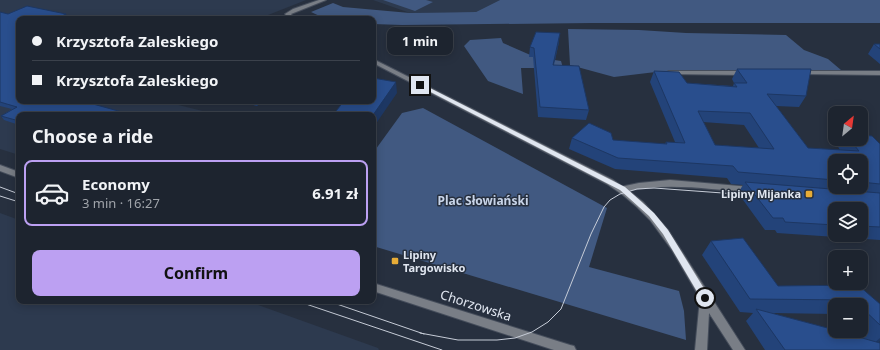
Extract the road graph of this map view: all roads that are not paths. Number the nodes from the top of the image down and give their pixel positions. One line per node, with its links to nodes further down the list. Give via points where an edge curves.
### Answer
1 (324, 0): 2 (street, via 295,10)
2 (291, 16)
3 (376, 63): 10 (street)
4 (666, 73): 5 (street)
5 (753, 73)
6 (792, 73): 7 (street)
7 (880, 74)
8 (0, 168): 9 (street)
9 (16, 174)
10 (623, 189): 11 (street, via 657,182); 13 (street, via 652,215 672,241)
11 (760, 191)
12 (376, 288): 14 (street, Chorzowska)
13 (705, 298): 15 (street); 16 (street)
14 (570, 350)
15 (701, 350)
16 (739, 350)

